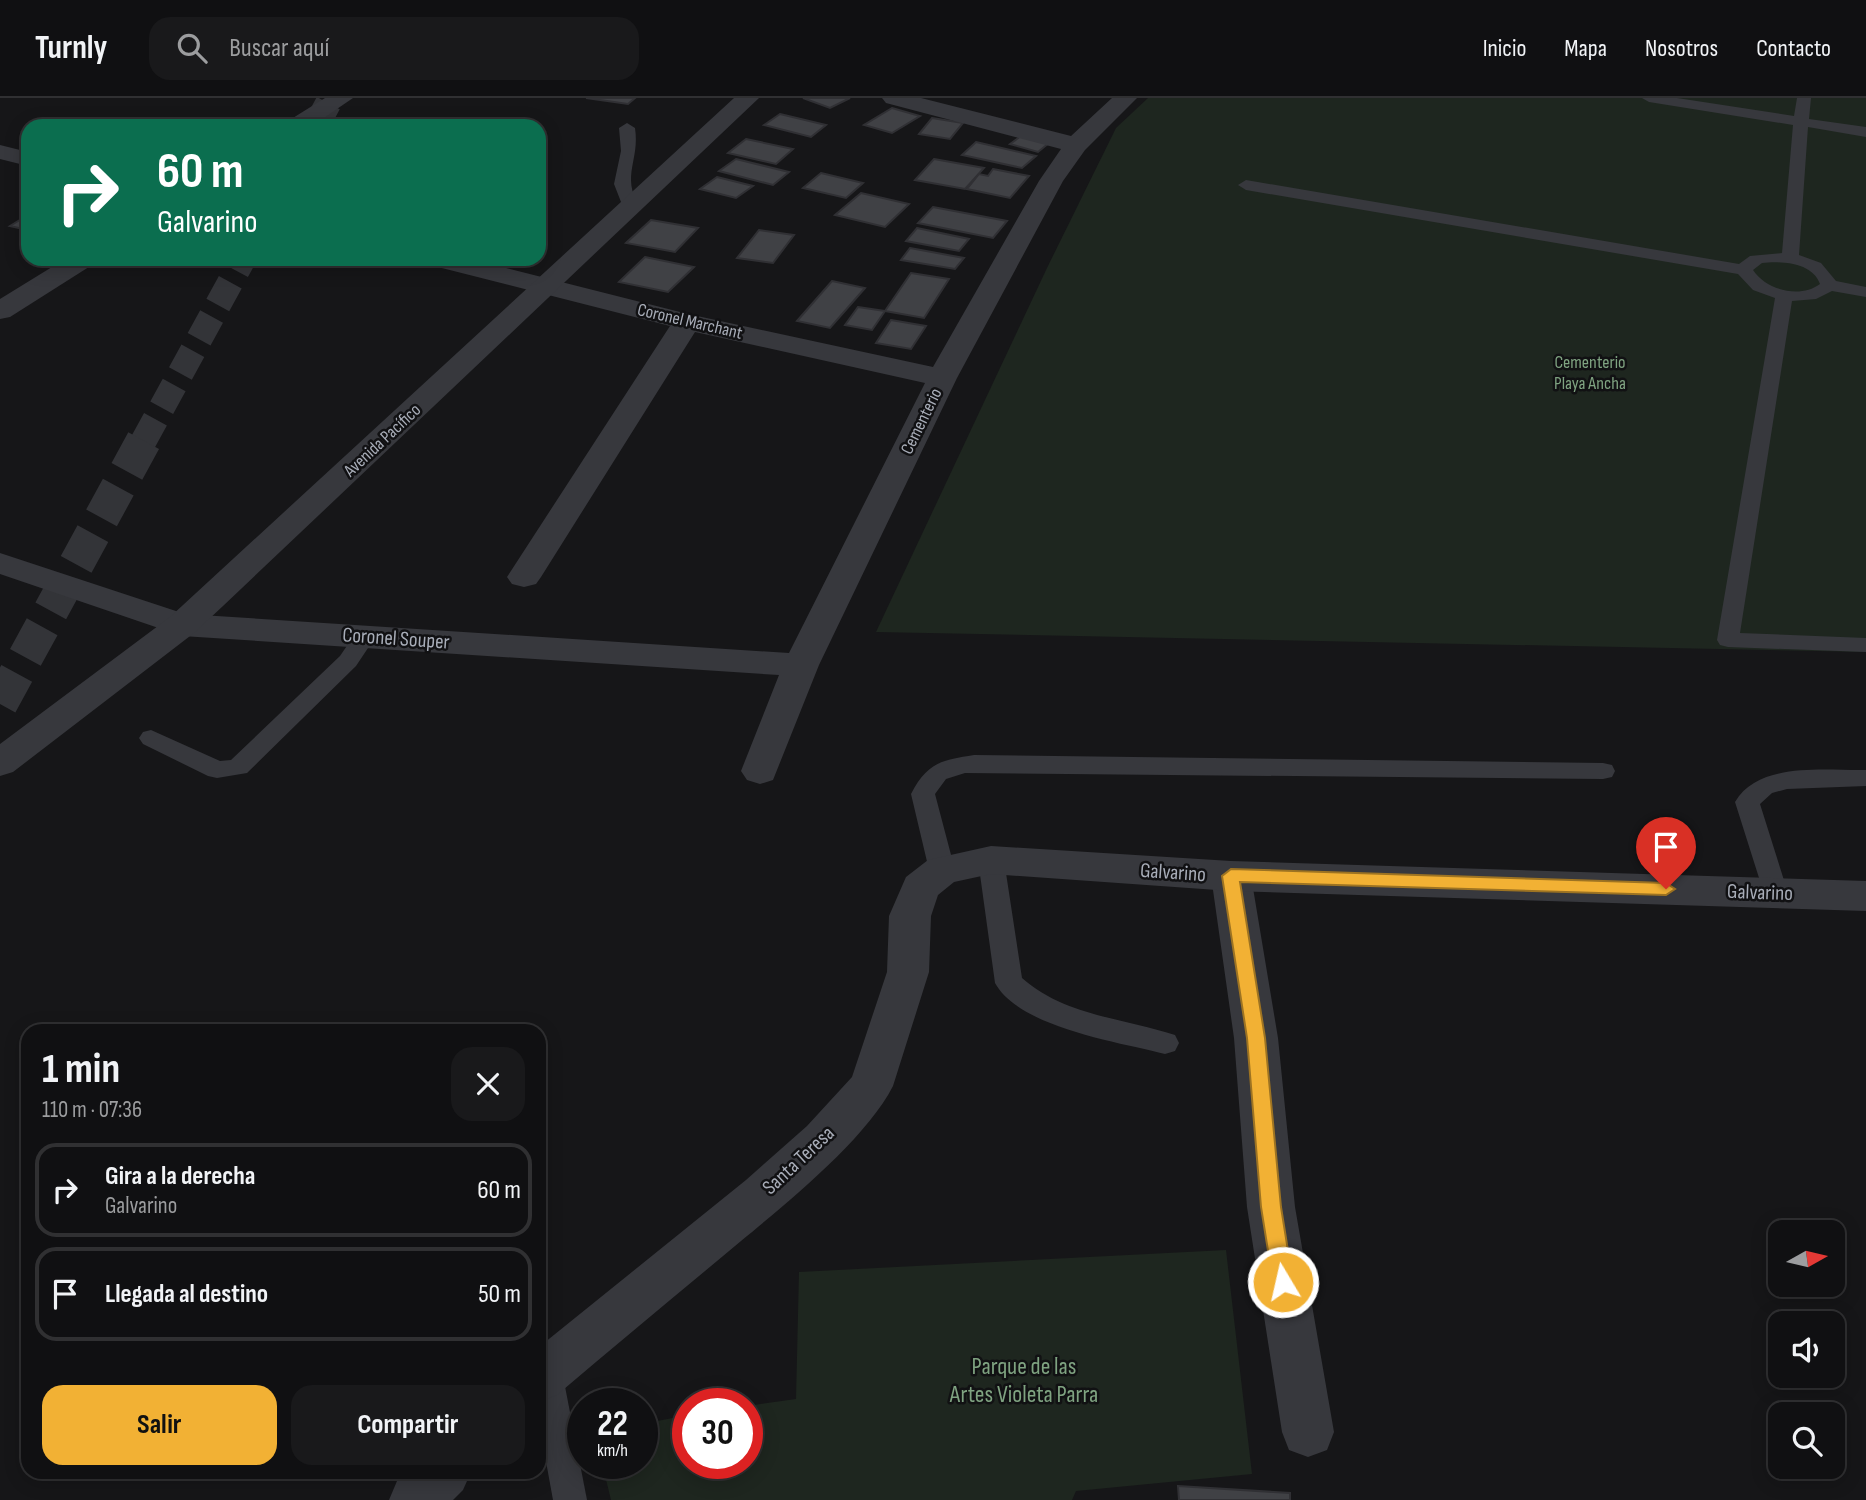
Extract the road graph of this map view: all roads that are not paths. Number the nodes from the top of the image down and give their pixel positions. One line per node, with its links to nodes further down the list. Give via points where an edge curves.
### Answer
1 (341, 98): 7 (street)
2 (747, 98): 15 (street, Avenida Pacífico)
3 (894, 98): 11 (street)
4 (1125, 98): 11 (street, Cementerio)
5 (1649, 98): 8 (lane)
6 (1804, 98): 8 (lane)
7 (307, 119)
8 (1802, 122): 10 (lane); 16 (lane)
9 (627, 128): 15 (lane, via 630,149 620,181)
10 (1866, 132)
11 (1076, 145): 26 (street, Cementerio, via 1051,181)
12 (0, 152): 13 (street)
13 (21, 157)
14 (1246, 185): 19 (lane)
15 (631, 207): 21 (street, Avenida Pacífico)
16 (1790, 258): 19 (lane, via 1758,258); 20 (lane, via 1820,269)
17 (72, 266): 24 (street)
18 (467, 266): 21 (street, Coronel Marchant)
19 (1744, 270): 23 (lane, via 1755,284)
20 (1829, 285): 22 (lane); 23 (lane, via 1814,295)
21 (548, 286): 25 (street, Coronel Marchant); 29 (street, Avenida Pacífico)
22 (1866, 292)
23 (1784, 294): 31 (lane, via 1728,640)
24 (0, 311)
25 (687, 321): 26 (street, Coronel Marchant); 28 (street)
26 (942, 378): 32 (street, Cementerio)
27 (0, 563): 29 (street, Coronel Souper)
28 (524, 577)
29 (182, 625): 30 (street, Coronel Souper); 34 (street, Avenida Pacífico)
30 (365, 636): 32 (street, Coronel Souper); 33 (lane, via 348,661 238,767 217,770)
31 (1866, 645)
32 (801, 664): 35 (street, Cementerio)
33 (151, 738)
34 (0, 763)
35 (760, 771)
36 (1603, 771): 39 (lane, via 974,762 942,768 923,794)
37 (1866, 778): 41 (lane, via 1787,780 1764,786 1747,802)
38 (991, 860): 39 (street, Galvarino); 40 (street, Galvarino); 43 (lane, via 1009,983 1022,998 1062,1015)
39 (942, 870): 44 (street, Santa Teresa, via 920,887 910,916 908,972 871,1086 823,1140 763,1194)
40 (1231, 876): 41 (street, Galvarino); 46 (street, via 1256,1038 1271,1207)
41 (1775, 893): 42 (street, Galvarino)
42 (1866, 896)
43 (1166, 1043)
44 (546, 1372)
45 (546, 1393): 49 (lane)
46 (1308, 1432)
47 (437, 1479): 48 (street)
48 (416, 1500)
49 (570, 1500)

